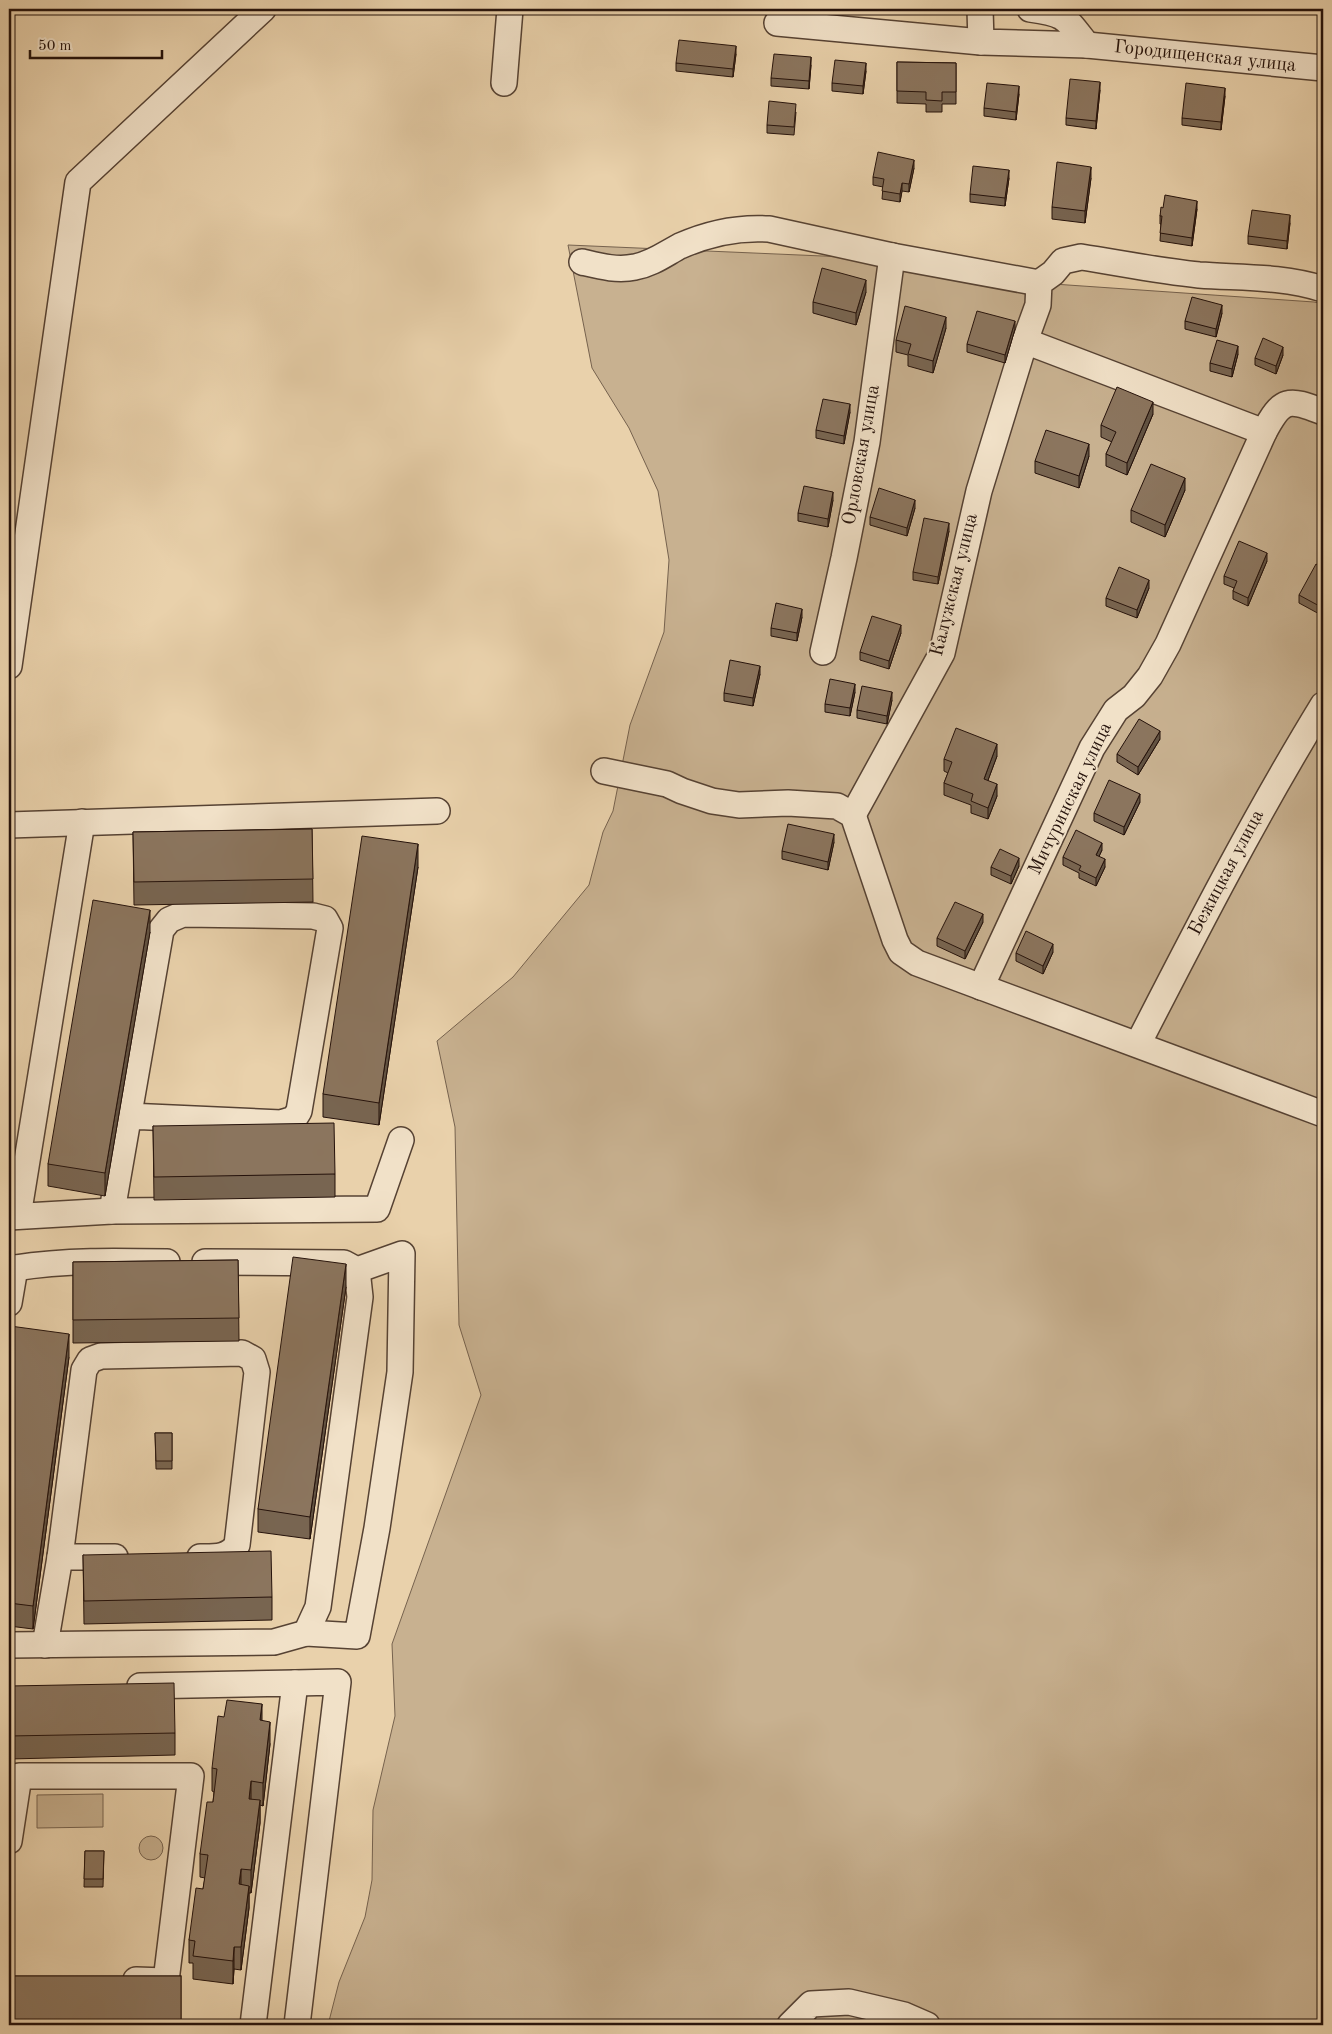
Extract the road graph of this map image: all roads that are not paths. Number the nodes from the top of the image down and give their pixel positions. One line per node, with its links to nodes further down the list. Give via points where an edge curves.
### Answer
1 (263, 9): 18 (street, via 78,182)
2 (510, 9): 9 (street)
3 (980, 9): 6 (street)
4 (1030, 9): 7 (street, Городищенская улица, via 1064,17)
5 (777, 23): 6 (street, Городищенская улица)
6 (981, 42): 7 (street, Городищенская улица)
7 (1087, 45): 8 (street, Городищенская улица)
8 (1323, 68)
9 (504, 83)
10 (892, 256): 11 (street, via 769,229 750,228 704,236 635,268); 12 (street); 17 (street, Орловская улица, via 867,442)
11 (582, 262)
12 (1040, 283): 13 (street, via 1063,261 1081,258 1198,275 1276,278); 14 (street, Калужская улица, via 1038,305)
13 (1323, 289)
14 (1025, 341): 16 (street); 22 (street, Калужская улица, via 979,491 942,653)
15 (1323, 412): 16 (street, Мичуринская улица, via 1302,404 1285,404 1275,412)
16 (1264, 432): 25 (street, Мичуринская улица, via 1168,644 1150,676 1134,696 1116,710 1092,748)
17 (823, 652)
18 (9, 666)
19 (1323, 704): 26 (street, Бежицкая улица, via 1226,872)
20 (604, 771): 22 (street, via 667,784 712,801 739,805 837,806)
21 (437, 811): 23 (street)
22 (853, 815): 25 (street, via 901,952 917,963)
23 (82, 822): 24 (street); 31 (street)
24 (9, 825)
25 (982, 987): 26 (street)
26 (1138, 1044): 27 (street)
27 (1323, 1114)
28 (128, 1116): 28 (street, via 160,930 169,920 182,914 313,916 325,920 330,928 294,1119 281,1123); 30 (street)
29 (401, 1140): 30 (street, via 378,1208)
30 (112, 1211): 31 (street)
31 (14, 1216)
32 (12, 1268): 33 (street, via 106,1261 344,1263); 34 (street)
33 (357, 1270): 38 (street, via 360,1297 318,1607); 38 (street, via 402,1254 400,1372 378,1528 356,1636)
34 (9, 1303)
35 (60, 1557): 36 (street); 37 (street, via 84,1370 90,1360 102,1356 242,1353 253,1359 257,1372 237,1545 232,1553 218,1558); 40 (street)
36 (133, 1557)
37 (181, 1557)
38 (306, 1633): 40 (street, via 274,1642)
39 (9, 1645): 40 (street)
40 (45, 1645)
41 (295, 1683): 42 (street); 45 (street); 46 (street, via 338,1682)
42 (117, 1686)
43 (9, 1842): 44 (street, via 19,1776 191,1776 166,1981)
44 (117, 1980)
45 (253, 2025)
46 (297, 2025)
47 (790, 2025): 48 (street, via 811,2004 850,2002 904,2015)
48 (927, 2025)

